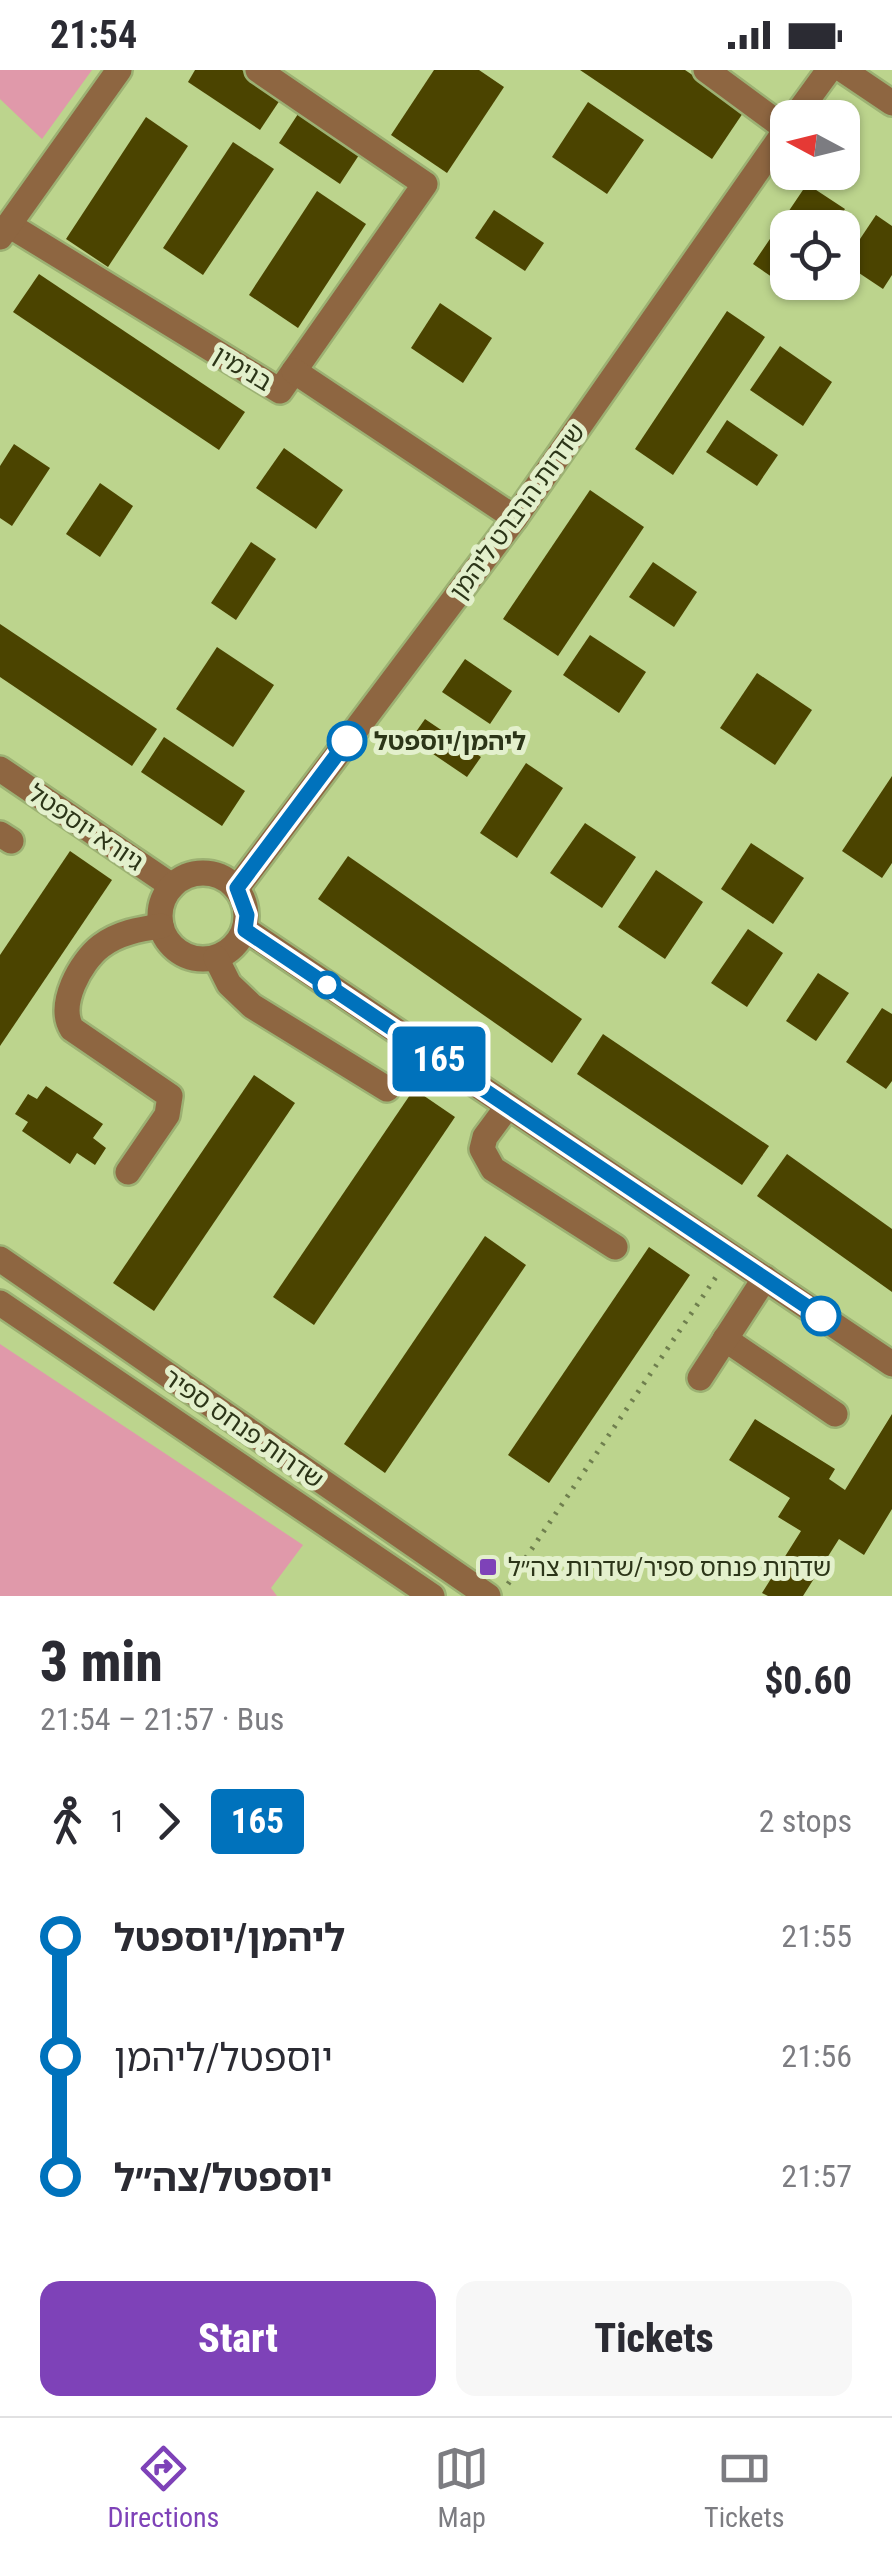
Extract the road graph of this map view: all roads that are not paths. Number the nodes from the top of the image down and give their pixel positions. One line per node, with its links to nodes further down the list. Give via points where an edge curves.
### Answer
1 (119, 70): 10 (street)
2 (258, 70): 11 (street, via 424,184)
3 (706, 70): 8 (street)
4 (829, 70): 6 (street)
5 (843, 70): 7 (street)
6 (807, 100)
7 (892, 103)
8 (770, 116)
9 (770, 152): 12 (street, שדרות הרברט ליהמן)
10 (4, 231): 11 (street, בנימין, via 280,391)
11 (294, 370): 12 (street, בנימין)
12 (515, 518): 15 (street, שדרות הרברט ליהמן)
13 (0, 769): 14 (street, גיורא יוספטל)
14 (172, 886): 15 (street, via 184,877 212,874); 16 (street)
15 (237, 888): 17 (street)
16 (161, 926): 18 (street, via 176,950); 21 (street, via 100,946 65,1012 72,1029 170,1096 167,1115)
17 (245, 930): 18 (street); 20 (street)
18 (216, 958): 19 (street, via 229,984 252,1006)
19 (386, 1088)
20 (508, 1106): 22 (street, via 482,1149 493,1169); 24 (street)
21 (128, 1172)
22 (615, 1247)
23 (0, 1259): 31 (street, שדרות פנחס ספיר)
24 (765, 1278): 26 (street); 27 (street)
25 (0, 1303): 30 (street, שדרות פנחס ספיר)
26 (725, 1339): 28 (street); 29 (street)
27 (892, 1364)
28 (700, 1378)
29 (834, 1414)
30 (432, 1596)
31 (488, 1596)

